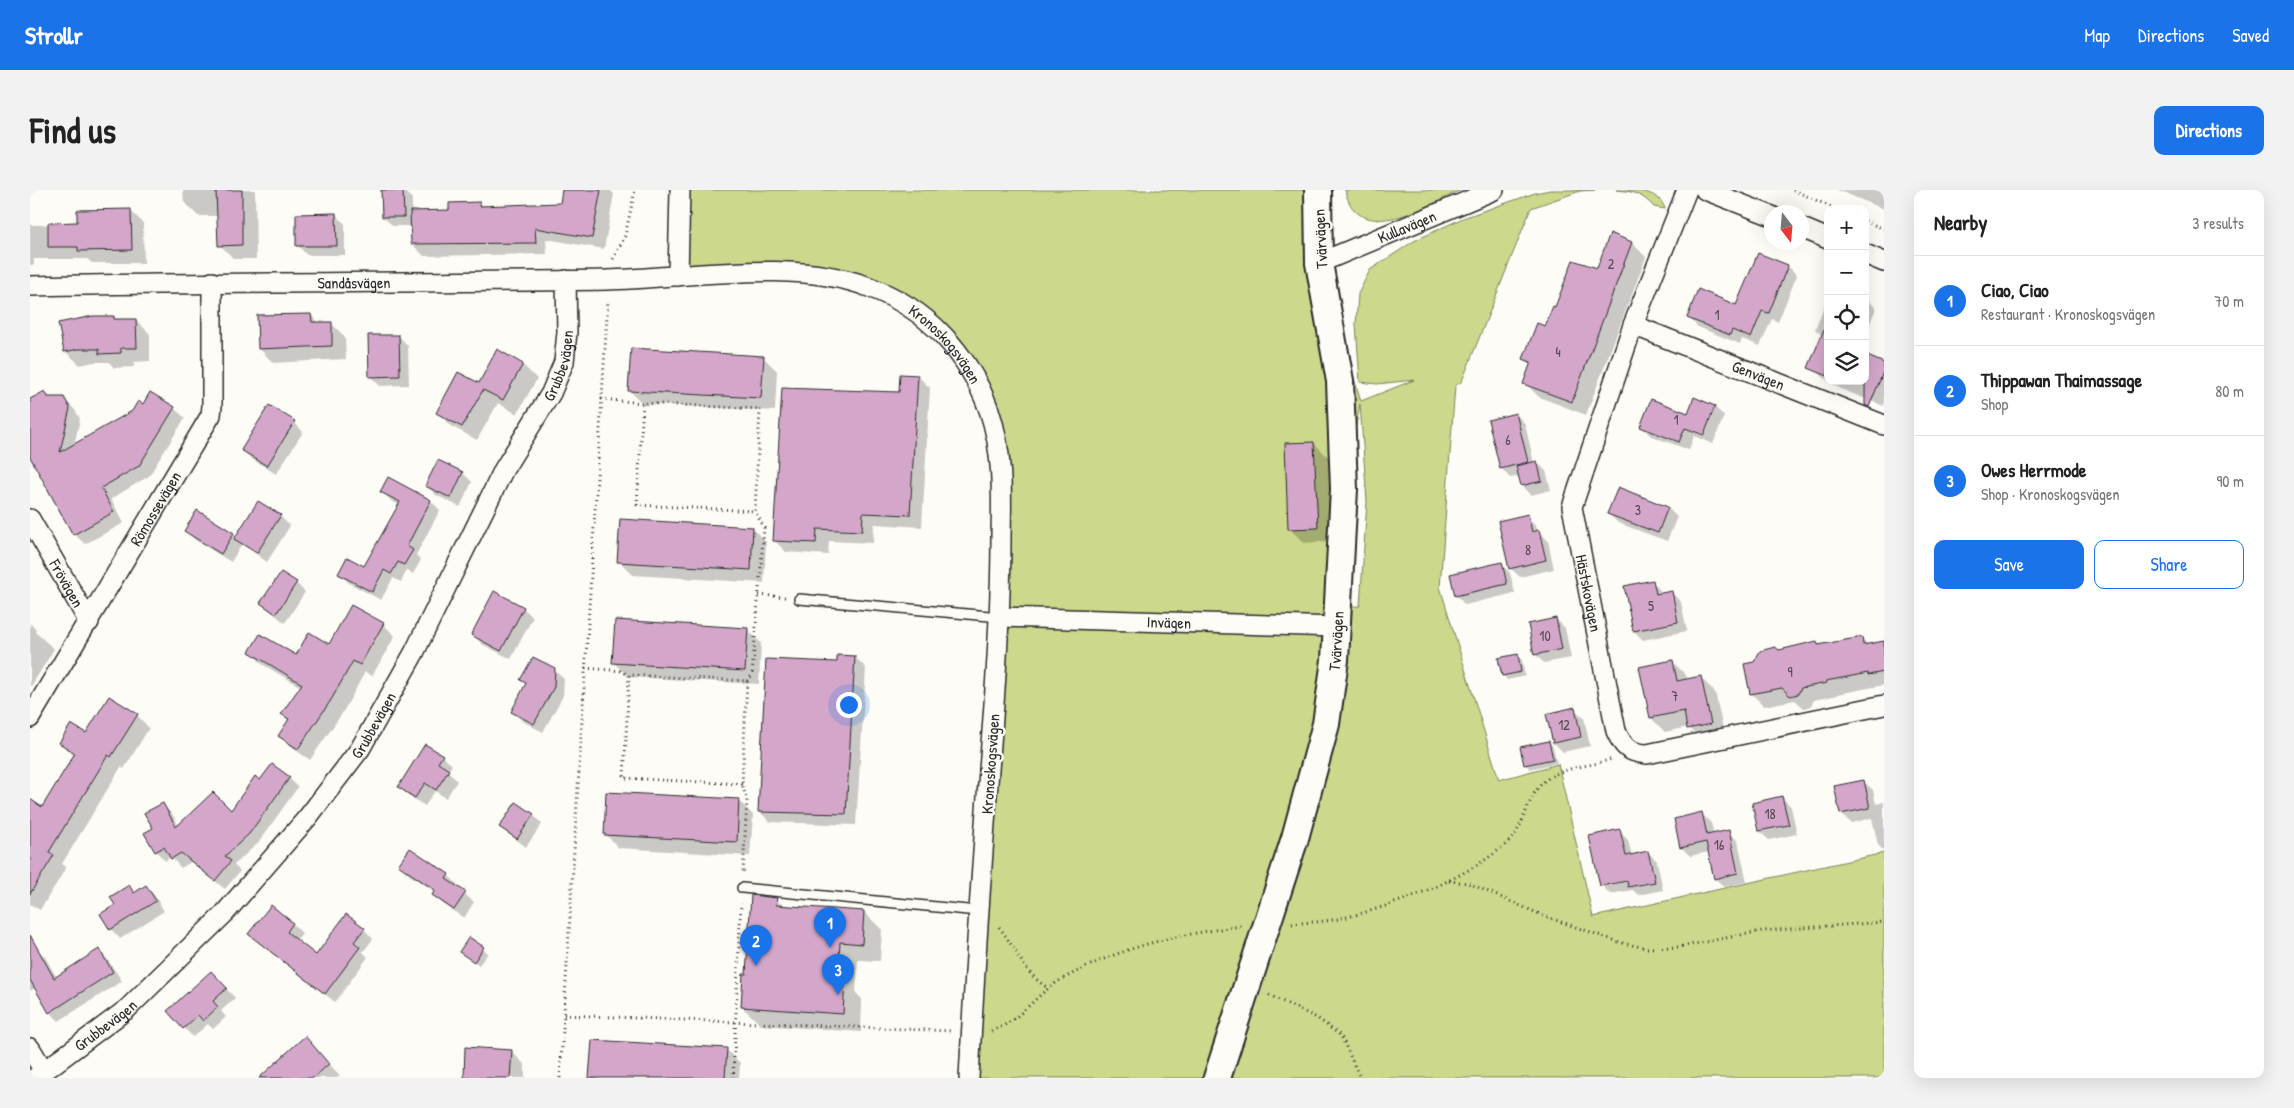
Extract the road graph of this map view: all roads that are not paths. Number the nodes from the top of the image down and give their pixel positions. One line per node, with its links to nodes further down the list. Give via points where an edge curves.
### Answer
1 (680, 190): 12 (street)
2 (1318, 190): 11 (street, Tvärvägen)
3 (1494, 190): 11 (street, Kullavägen)
4 (1687, 190): 16 (street, Hästskovägen)
5 (1705, 190): 6 (street)
6 (1764, 213)
7 (1809, 231): 8 (street)
8 (1824, 237)
9 (1869, 256): 10 (street)
10 (1884, 262)
11 (1319, 263): 22 (street, Tvärvägen, via 1340,381 1344,490)
12 (678, 276): 13 (street, Sandåsvägen); 20 (street, Kronoskogsvägen, via 786,272 846,280 904,302 941,332 975,378 990,412 997,442 1002,481)
13 (566, 280): 14 (street, Sandåsvägen); 28 (street, Grubbevägen, via 564,362 551,393 504,469 414,653 360,749 308,817 224,914 127,1009)
14 (212, 282): 15 (street, Sandåsvägen); 21 (street, Römossevägen, via 210,415)
15 (30, 286)
16 (1634, 325): 17 (street, Genvägen); 23 (street, Hästskovägen, via 1572,508 1616,731 1626,749 1647,754)
17 (1884, 425)
18 (30, 519): 21 (street, Frövägen)
19 (799, 598): 20 (lane)
20 (1001, 617): 22 (street, Invägen); 26 (street, Kronoskogsvägen)
21 (89, 622): 24 (street, Römossevägen)
22 (1337, 626): 30 (street, Tvärvägen, via 1326,724 1292,848)
23 (1884, 705)
24 (30, 718)
25 (742, 888): 26 (lane)
26 (978, 911): 29 (street, Kronoskogsvägen)
27 (30, 1048): 28 (street)
28 (39, 1075)
29 (968, 1078)
30 (1217, 1078)

